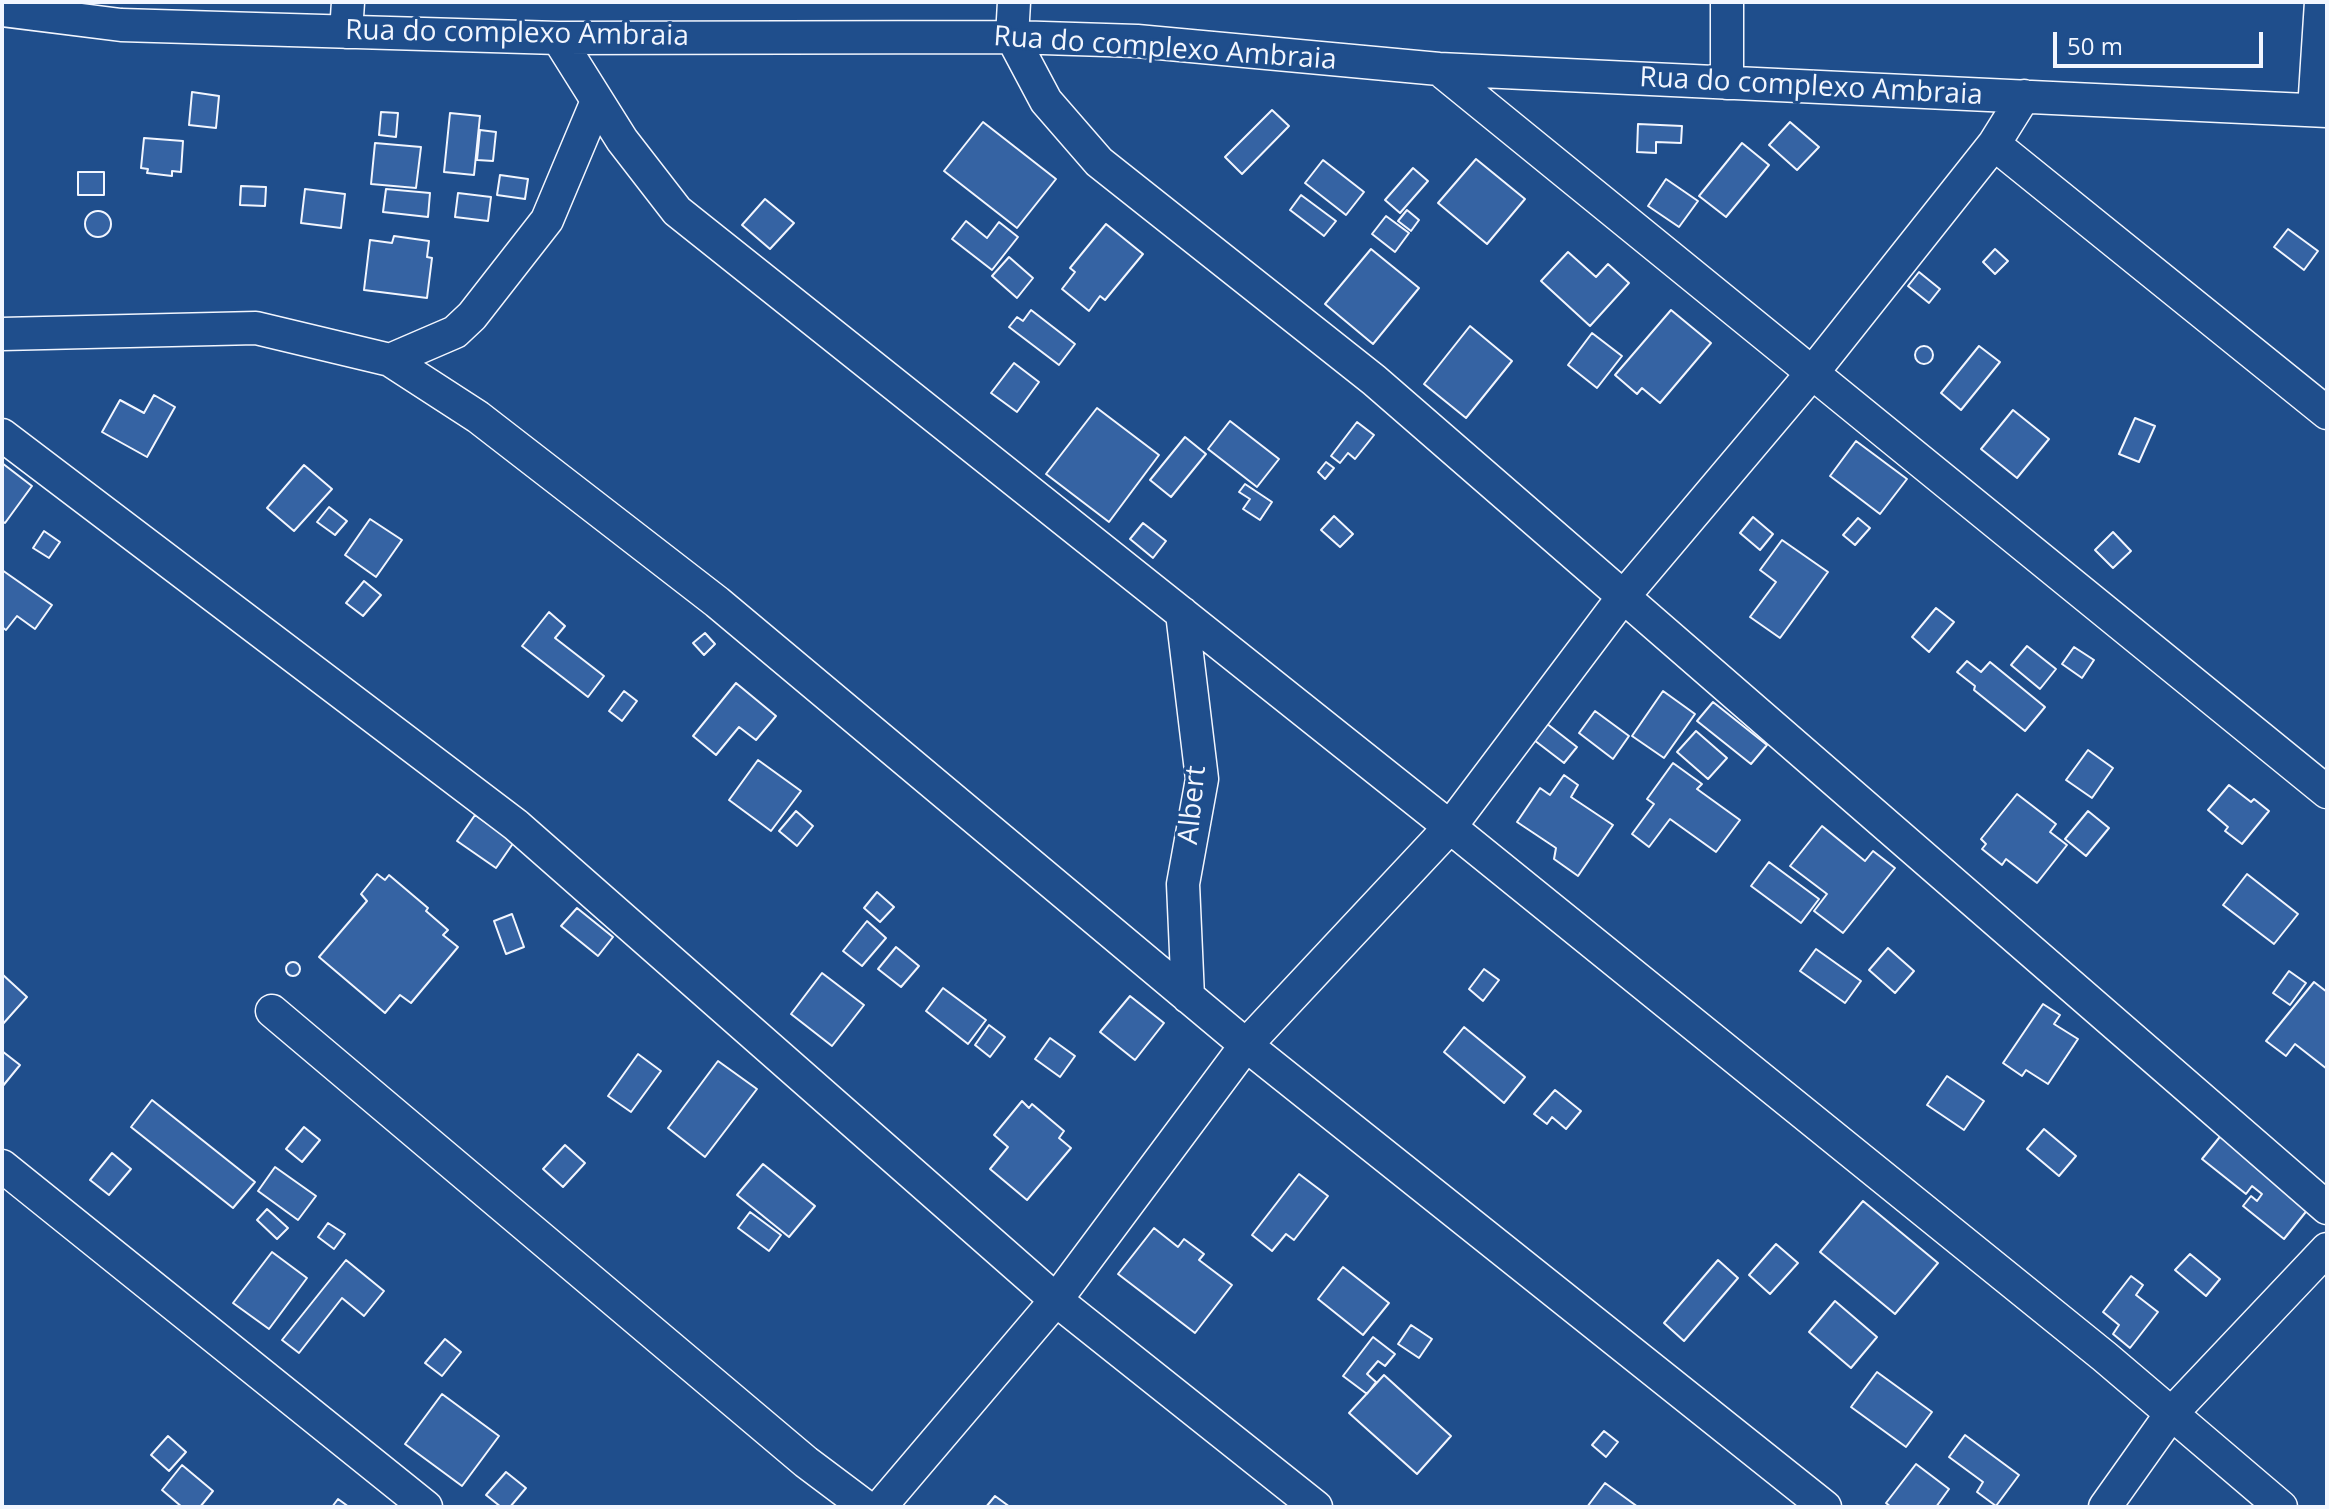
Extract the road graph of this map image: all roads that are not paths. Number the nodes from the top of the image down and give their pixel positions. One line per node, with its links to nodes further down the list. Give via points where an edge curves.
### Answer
1 (1014, 2): 7 (street)
2 (1727, 2): 10 (street)
3 (2321, 2): 13 (street)
4 (2, 10): 5 (street, Rua do complexo Ambraia)
5 (111, 14): 6 (street, Rua do complexo Ambraia)
6 (347, 17): 8 (street, Rua do complexo Ambraia)
7 (1012, 37): 8 (street, Rua do complexo Ambraia); 9 (street, Rua do complexo Ambraia, via 1137,41); 20 (street, via 1046,101 1099,162 1374,380)
8 (558, 38): 12 (street)
9 (1439, 69): 10 (street, Rua do complexo Ambraia); 17 (street)
10 (1727, 83): 11 (street, Rua do complexo Ambraia)
11 (2024, 96): 13 (street, Rua do complexo Ambraia); 14 (street)
12 (597, 101): 16 (street, via 547,220 472,316 455,332); 21 (street, via 677,211)
13 (2321, 111)
14 (1994, 144): 17 (street); 18 (street)
15 (2, 334): 16 (street, via 256,328)
16 (390, 360): 24 (street, via 478,417 717,602)
17 (1813, 372): 20 (street); 22 (street)
18 (2327, 413)
19 (2, 435): 30 (street, via 516,825)
20 (1623, 597): 23 (street); 28 (street)
21 (1182, 613): 23 (street); 24 (street, Albert, via 1202,779 1183,884)
22 (2327, 792)
23 (1450, 827): 26 (street); 31 (street)
24 (1188, 997): 26 (street)
25 (272, 1011): 33 (street)
26 (1246, 1045): 30 (street); 36 (street)
27 (2, 1166): 32 (street)
28 (2327, 1208)
29 (2327, 1249): 31 (street)
30 (1056, 1300): 34 (street); 35 (street)
31 (2171, 1414): 37 (street); 38 (street)
32 (426, 1507)
33 (866, 1507)
34 (880, 1507)
35 (1316, 1507)
36 (1825, 1507)
37 (2105, 1507)
38 (2281, 1507)

